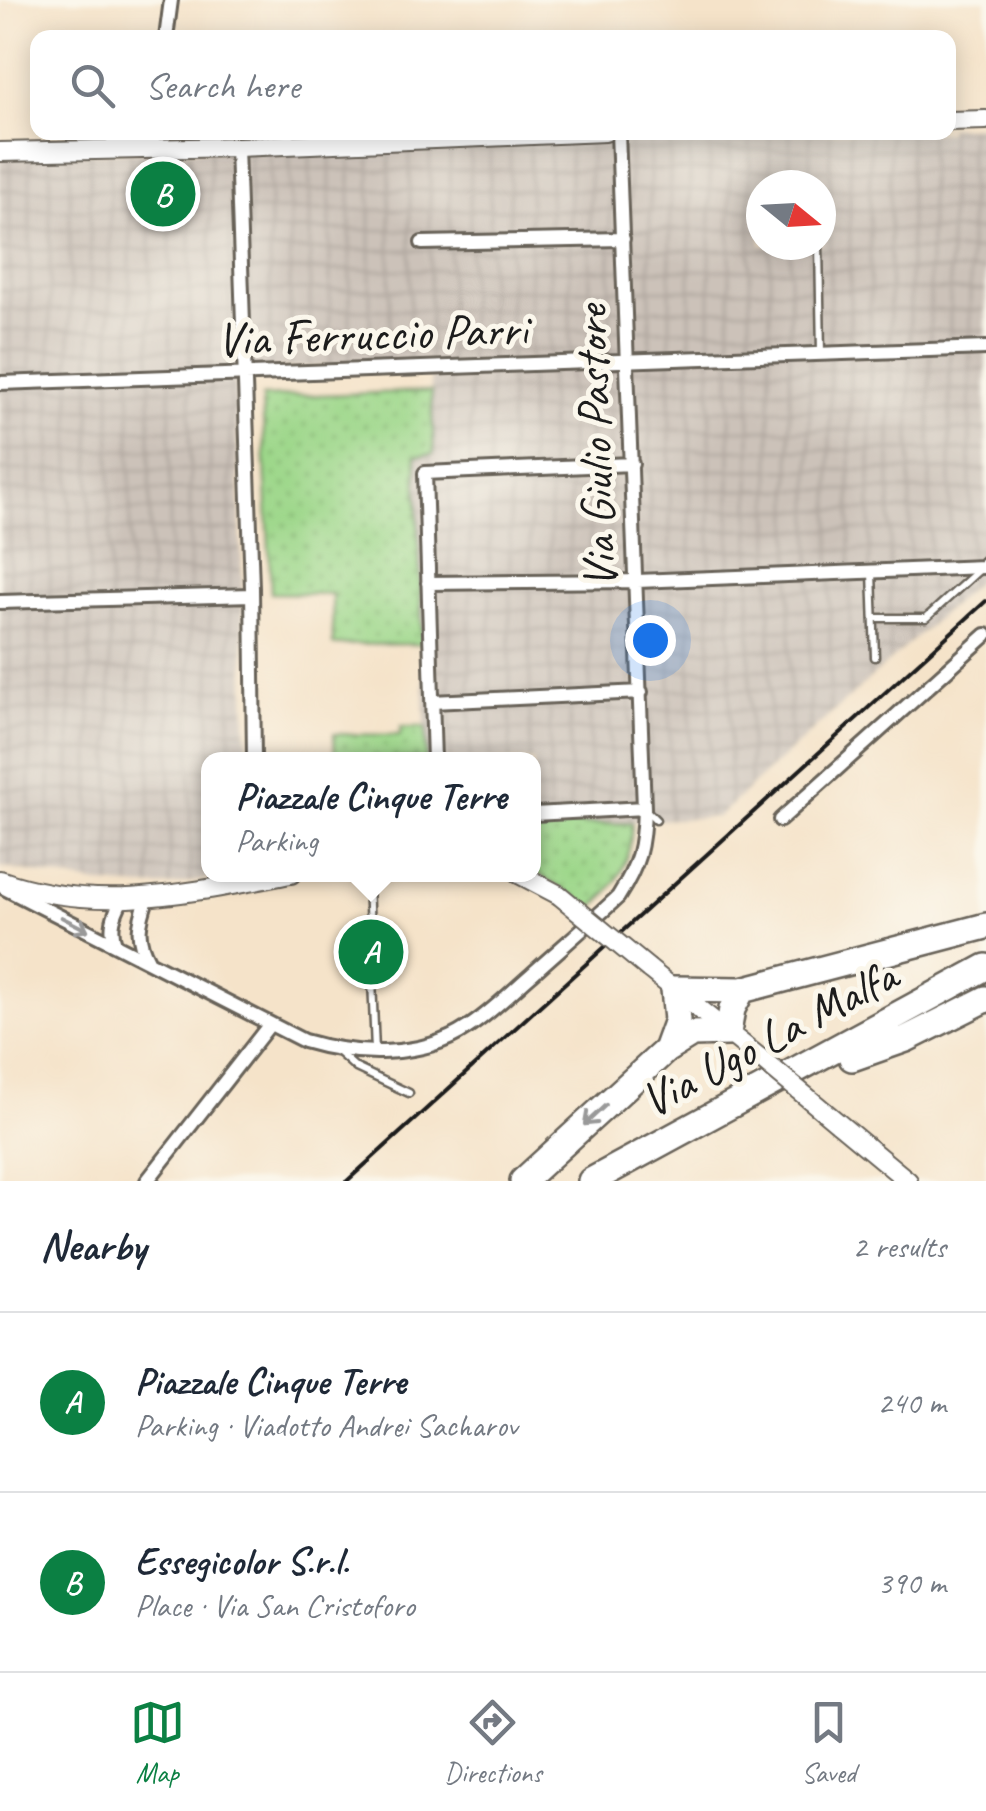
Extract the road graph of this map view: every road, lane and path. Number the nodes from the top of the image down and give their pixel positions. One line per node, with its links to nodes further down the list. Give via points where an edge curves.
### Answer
1 (171, 0): 2 (street)
2 (167, 30)
3 (986, 120): 4 (main road)
4 (956, 121)
5 (409, 140): 8 (main road)
6 (618, 140): 10 (street, Via Giulio Pastore)
7 (150, 141): 8 (main road); 9 (main road)
8 (237, 147): 16 (street)
9 (0, 152)
10 (623, 239): 11 (street); 15 (street, Via Giulio Pastore)
11 (422, 243)
12 (819, 260): 14 (lane)
13 (986, 348): 14 (street, Via Ferruccio Parri)
14 (821, 354): 15 (street, Via Ferruccio Parri)
15 (628, 362): 16 (street, Via Ferruccio Parri); 18 (street, Via Giulio Pastore)
16 (244, 375): 17 (street, Via Ferruccio Parri); 23 (street)
17 (0, 383)
18 (632, 464): 21 (street, Via Giulio Pastore); 22 (street, via 425,473)
19 (984, 565): 20 (street); 25 (lane, via 926,618)
20 (872, 571): 21 (street); 25 (lane)
21 (637, 581): 22 (street); 28 (street, Via Giulio Pastore)
22 (428, 583): 29 (street)
23 (252, 595): 24 (street); 30 (street)
24 (0, 602)
25 (874, 618): 27 (lane)
26 (986, 635): 35 (street)
27 (875, 657)
28 (642, 692): 29 (street); 32 (street, Via Giulio Pastore)
29 (432, 702): 31 (street)
30 (254, 752)
31 (434, 752)
32 (644, 808): 33 (street); 34 (lane); 54 (street, Via Giulio Pastore, via 644,847 618,898 466,1029 434,1044)
33 (541, 814)
34 (656, 820)
35 (780, 820)
36 (235, 882): 41 (main road)
37 (534, 882): 47 (main road, bridge)
38 (0, 883): 40 (main road, via 78,899); 43 (street, Via Giulio Pastore, one-way to 43)
39 (368, 883): 54 (lane)
40 (122, 899): 41 (main road); 43 (street, via 110,932)
41 (147, 900): 44 (street, via 138,926)
42 (986, 926): 48 (highway)
43 (114, 944): 44 (street, Via Giulio Pastore)
44 (150, 962): 50 (street, Via Giulio Pastore)
45 (986, 967): 59 (highway, Via Ugo La Malfa)
46 (986, 987): 55 (highway, Via Ugo La Malfa)
47 (674, 989): 48 (highway); 51 (main road); 53 (highway, via 677,1020)
48 (742, 990): 51 (highway)
49 (986, 999): 55 (highway)
50 (270, 1024): 52 (street, Via Giulio Pastore); 57 (street)
51 (728, 1032): 53 (highway, via 692,1034); 61 (main road, bridge)
52 (336, 1050): 54 (street, Via Giulio Pastore); 56 (lane, via 356,1068)
53 (666, 1050): 58 (highway, one-way to 58)
54 (374, 1051)
55 (852, 1058): 60 (highway, Via Ugo La Malfa)
56 (409, 1093)
57 (147, 1181)
58 (524, 1181)
59 (591, 1181)
60 (626, 1181)
61 (908, 1181)

